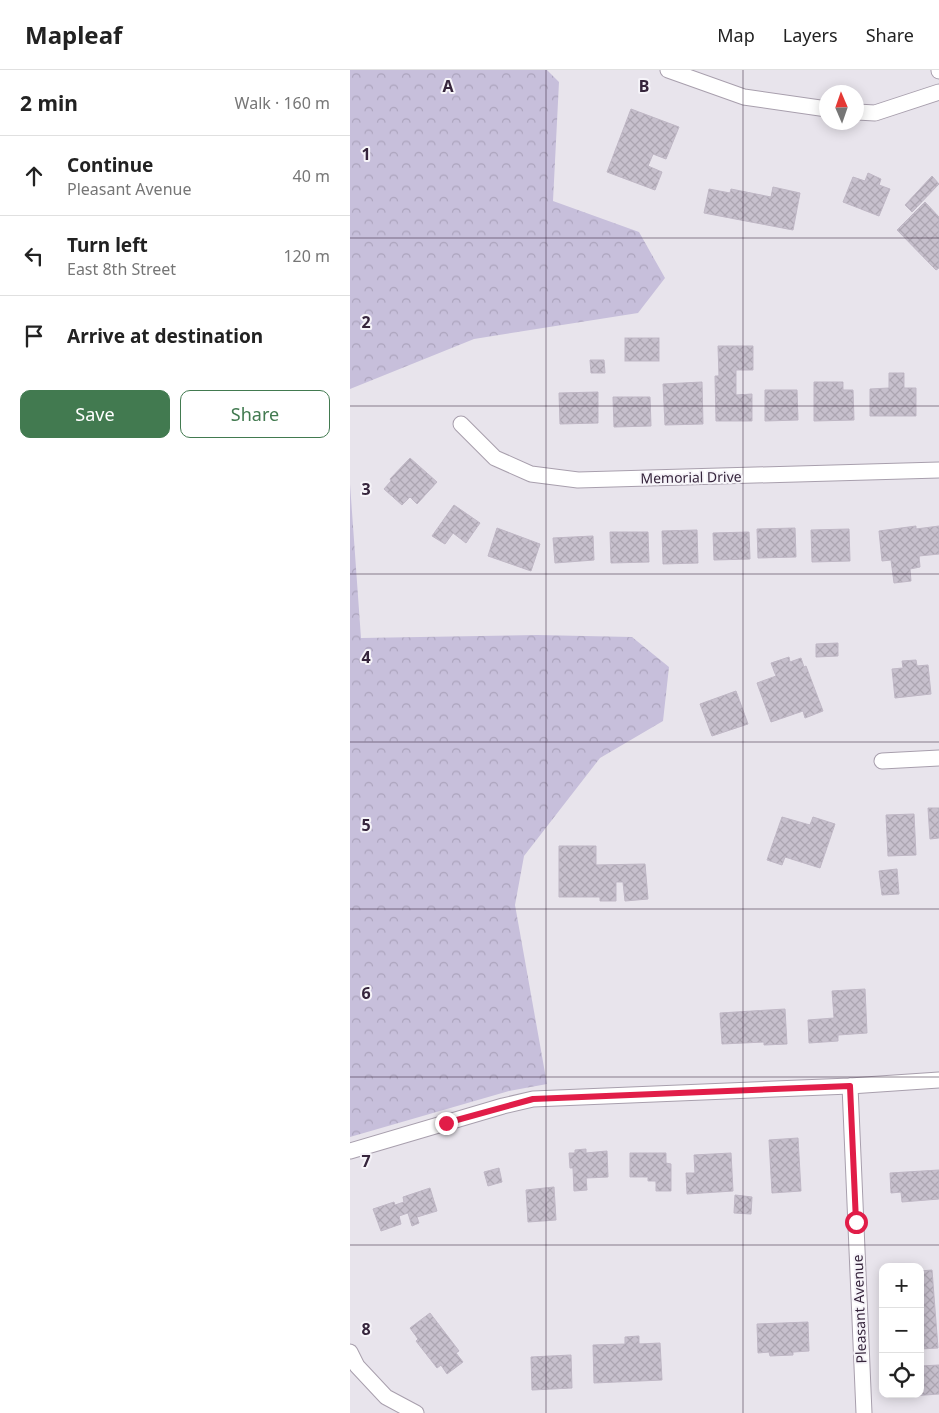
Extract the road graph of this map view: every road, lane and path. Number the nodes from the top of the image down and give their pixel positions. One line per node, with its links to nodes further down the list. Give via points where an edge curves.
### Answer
1 (668, 70): 3 (street, via 744,97)
2 (939, 92): 4 (street, via 875,113)
3 (819, 108)
4 (864, 112)
5 (461, 424): 6 (street, Memorial Drive, via 495,458 531,474 578,480)
6 (939, 470)
7 (939, 758): 8 (street)
8 (882, 761)
9 (939, 1080): 10 (street)
10 (850, 1086): 11 (street, via 533,1099); 14 (street, Pleasant Avenue)
11 (350, 1151)
12 (350, 1352): 13 (street, via 357,1366 386,1397)
13 (416, 1413)
14 (864, 1413)

